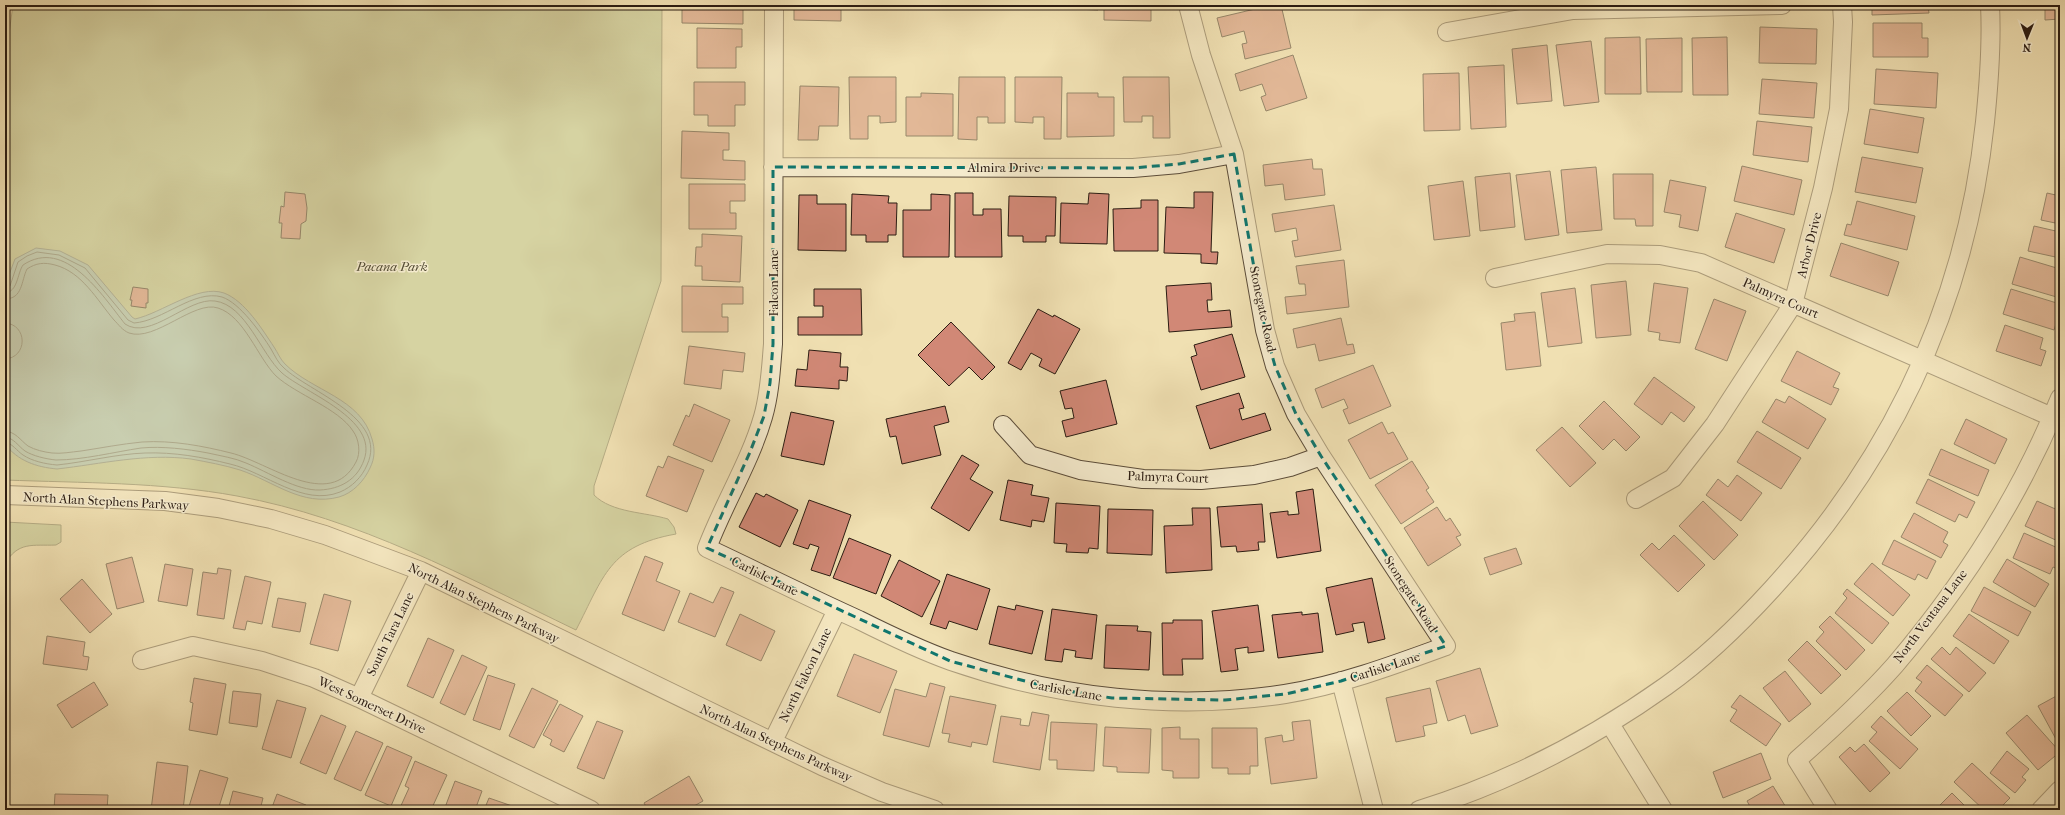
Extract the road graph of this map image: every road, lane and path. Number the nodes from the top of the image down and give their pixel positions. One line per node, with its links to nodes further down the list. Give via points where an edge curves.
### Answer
1 (774, 5): 8 (street, Falcon Lane)
2 (1188, 5): 7 (street, Stonegate Road, via 1201,55)
3 (1782, 5): 6 (street, via 1573,10)
4 (1842, 5): 10 (street, Arbor Drive, via 1839,109 1823,188)
5 (1990, 5): 11 (street, via 1989,83 1981,155 1969,221 1954,278)
6 (1447, 32)
7 (1234, 154): 8 (street, Almira Drive, via 1179,164 1133,168); 15 (street, Stonegate Road, via 1265,330 1275,366 1296,414)
8 (773, 167): 18 (street, Falcon Lane, via 773,344 770,383 764,416)
9 (1496, 278): 10 (street, Palmyra Court, via 1607,254 1660,255 1701,263)
10 (1793, 304): 11 (street, Palmyra Court); 17 (street, Arbor Drive, via 1715,424 1673,478)
11 (1923, 360): 13 (street, Palmyra Court); 25 (street, via 1905,400 1870,461 1795,564 1750,613 1712,648 1668,685)
12 (2060, 398): 13 (street, North Ventana Lane)
13 (2052, 416): 33 (street, North Ventana Lane, via 1991,533 1943,603 1894,665 1835,726 1797,760)
14 (1003, 426): 15 (street, Palmyra Court, via 1030,455 1080,470 1143,479 1201,480 1254,475 1290,467)
15 (1321, 456): 21 (street, Stonegate Road)
16 (5, 495): 19 (street, North Alan Stephens Parkway, via 165,502 218,508 325,534)
17 (1636, 499)
18 (708, 548): 20 (street, Carlisle Lane)
19 (421, 571): 24 (street, South Tara Lane); 26 (street, North Alan Stephens Parkway)
20 (836, 610): 23 (street, Carlisle Lane, via 903,641 964,665 1055,689 1112,698 1167,701 1225,700 1286,694); 26 (street, North Falcon Lane)
21 (1446, 646): 23 (street, Carlisle Lane)
22 (142, 660): 24 (street, West Somerset Drive, via 193,646 262,661 314,678)
23 (1341, 681): 30 (street)
24 (360, 698): 28 (street, West Somerset Drive)
25 (1610, 724): 31 (street, via 1554,755 1495,783); 32 (street)
26 (773, 741): 29 (street, North Alan Stephens Parkway, via 882,792)
27 (2060, 790): 34 (street)
28 (591, 810)
29 (935, 810)
30 (1374, 810)
31 (1419, 810)
32 (1663, 810)
33 (1828, 810)
34 (2041, 810)

